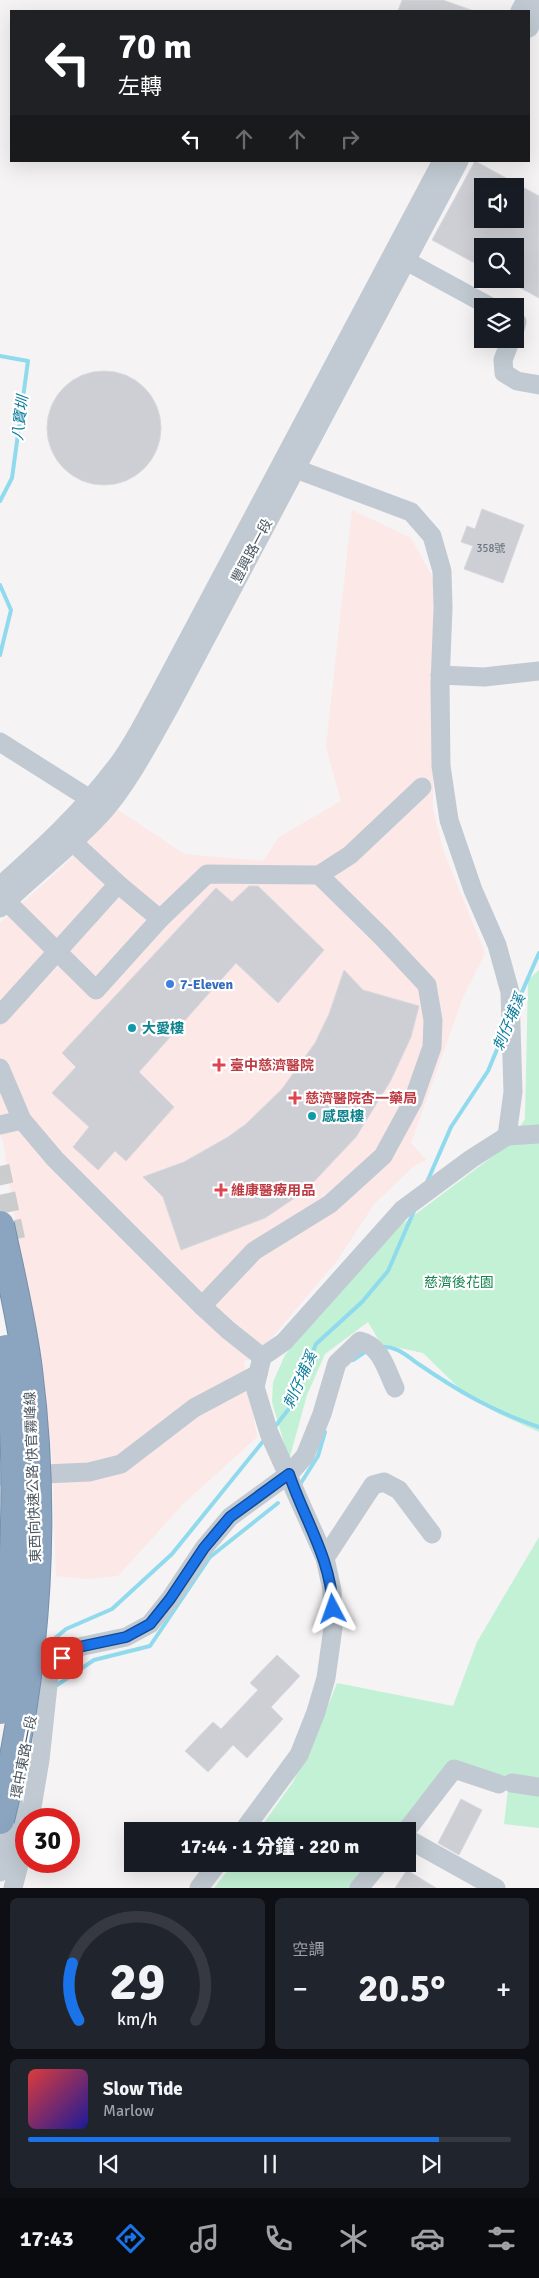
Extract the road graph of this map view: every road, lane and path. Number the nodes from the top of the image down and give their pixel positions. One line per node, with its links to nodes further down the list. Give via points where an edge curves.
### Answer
1 (539, 8): 2 (street)
2 (530, 26)
3 (442, 162): 5 (street, 豐興路一段)
4 (458, 162): 5 (street, 豐興路一段)
5 (400, 258): 6 (street); 9 (street, 豐興路一段)
6 (474, 298)
7 (508, 348): 8 (street, via 503,360 504,373 516,381)
8 (539, 385)
9 (290, 465): 11 (street, via 411,512 432,536 442,571); 14 (street, 豐興路一段)
10 (539, 671): 11 (street, via 484,677)
11 (440, 675): 26 (street, via 441,766 449,820 473,890 497,945 510,992 513,1092)
12 (0, 742): 14 (street)
13 (422, 787): 16 (street, via 350,855)
14 (97, 805): 15 (street, 豐興路一段)
15 (66, 836): 17 (street); 18 (street, 豐興路一段)
16 (319, 875): 19 (street, via 207,874); 28 (street, via 427,985 433,1020 432,1047 412,1101 383,1156 330,1204 235,1265)
17 (118, 884): 19 (street); 20 (street)
18 (2, 898): 20 (street)
19 (160, 918): 20 (street, via 96,990)
20 (56, 951): 21 (street)
21 (0, 1015)
22 (0, 1068): 23 (street)
23 (22, 1120): 24 (street); 28 (street, via 55,1159)
24 (0, 1125)
25 (539, 1134): 26 (street)
26 (508, 1136): 30 (street, via 402,1210)
27 (0, 1225): 42 (highway, 東西向快速公路 快官霧峰線, bridge, via 28,1370 38,1538 26,1685 13,1766)
28 (202, 1306): 30 (street)
29 (0, 1315): 38 (highway, 東西向快速公路 快官霧峰線, bridge, via 10,1372 16,1539)
30 (260, 1366): 32 (street, via 255,1387 269,1433); 33 (street, via 194,1408 122,1464 89,1472)
31 (395, 1388): 32 (street, via 378,1351 370,1343 360,1341 337,1363 322,1414 304,1456)
32 (289, 1474): 35 (street); 36 (street, via 230,1517 150,1624 126,1637 74,1648)
33 (0, 1476)
34 (432, 1534): 35 (street, via 399,1490 384,1482 373,1485)
35 (325, 1558): 43 (street, via 332,1590 334,1628 326,1678 299,1755)
36 (50, 1667): 39 (street); 41 (street)
37 (35, 1700): 46 (street, 環中東路一段)
38 (0, 1710)
39 (0, 1716)
40 (539, 1787): 44 (street, via 506,1784 454,1769)
41 (32, 1808)
42 (0, 1820)
43 (250, 1822)
44 (413, 1822)
45 (416, 1843): 53 (street)
46 (0, 1872)
47 (211, 1872): 51 (street)
48 (372, 1872): 52 (street)
49 (17, 1873): 50 (street)
50 (13, 1888)
51 (198, 1888)
52 (359, 1888)
53 (496, 1888)

